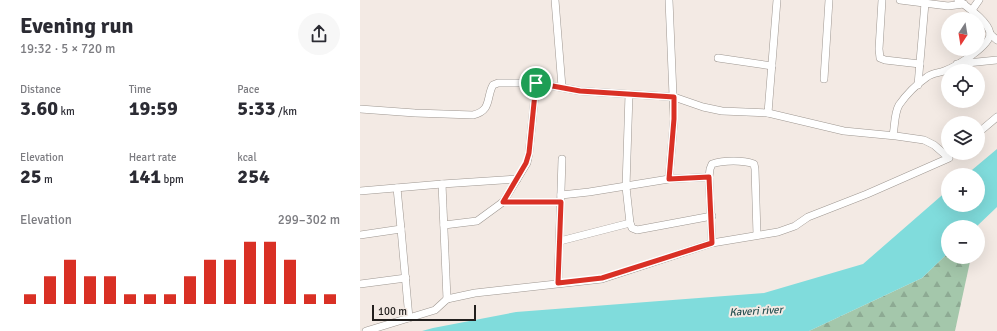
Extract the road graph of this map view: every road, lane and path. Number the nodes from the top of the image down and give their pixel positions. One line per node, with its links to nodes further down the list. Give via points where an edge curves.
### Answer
1 (555, 0): 23 (street)
2 (669, 0): 25 (street)
3 (777, 0): 18 (street)
4 (829, 0): 20 (street)
5 (882, 0): 15 (street, via 880,58)
6 (900, 0): 9 (street)
7 (979, 0): 10 (street)
8 (961, 2): 9 (street, via 948,6); 10 (street)
9 (925, 3): 15 (street)
10 (972, 10): 11 (street, via 988,27)
11 (990, 34): 12 (street); 16 (street, via 984,46)
12 (997, 40)
13 (718, 58): 18 (street)
14 (997, 60): 17 (street)
15 (920, 64): 22 (street)
16 (957, 64)
17 (964, 64)
18 (772, 66): 27 (street)
19 (941, 72): 22 (street, via 928,76)
20 (824, 79)
21 (536, 83): 23 (street); 26 (street, via 493,85 484,110 473,115); 36 (street, via 529,153)
22 (918, 85): 30 (street, via 898,107)
23 (562, 87): 24 (street, via 580,91)
24 (629, 94): 25 (street); 38 (street)
25 (674, 97): 27 (street, via 722,111); 35 (street)
26 (360, 108)
27 (768, 113): 30 (street, via 844,131)
28 (997, 117): 29 (street)
29 (985, 127)
30 (894, 135): 31 (street, via 929,142)
31 (941, 151)
32 (562, 160): 41 (street)
33 (944, 160): 48 (street, via 808,217 795,226)
34 (709, 177): 35 (street); 43 (street); 48 (street, via 712,164 718,162 754,164)
35 (669, 179): 38 (street)
36 (517, 180): 37 (street); 42 (street)
37 (442, 184): 39 (street); 45 (street)
38 (626, 187): 41 (street); 44 (street)
39 (397, 188): 40 (street); 46 (street)
40 (360, 191)
41 (561, 198): 42 (street); 49 (street)
42 (503, 202): 45 (street, via 477,221)
43 (712, 216): 44 (street, via 637,230); 50 (street)
44 (630, 224): 49 (street)
45 (444, 225): 54 (street)
46 (401, 229): 47 (street); 51 (street)
47 (360, 235)
48 (757, 236): 50 (street)
49 (560, 241): 52 (street)
50 (712, 243): 52 (street, via 602,278)
51 (406, 278): 53 (street); 55 (street)
52 (558, 283): 54 (street, via 475,293)
53 (360, 284)
54 (448, 299): 55 (street, via 434,310)
55 (409, 318): 56 (street)
56 (366, 331)

